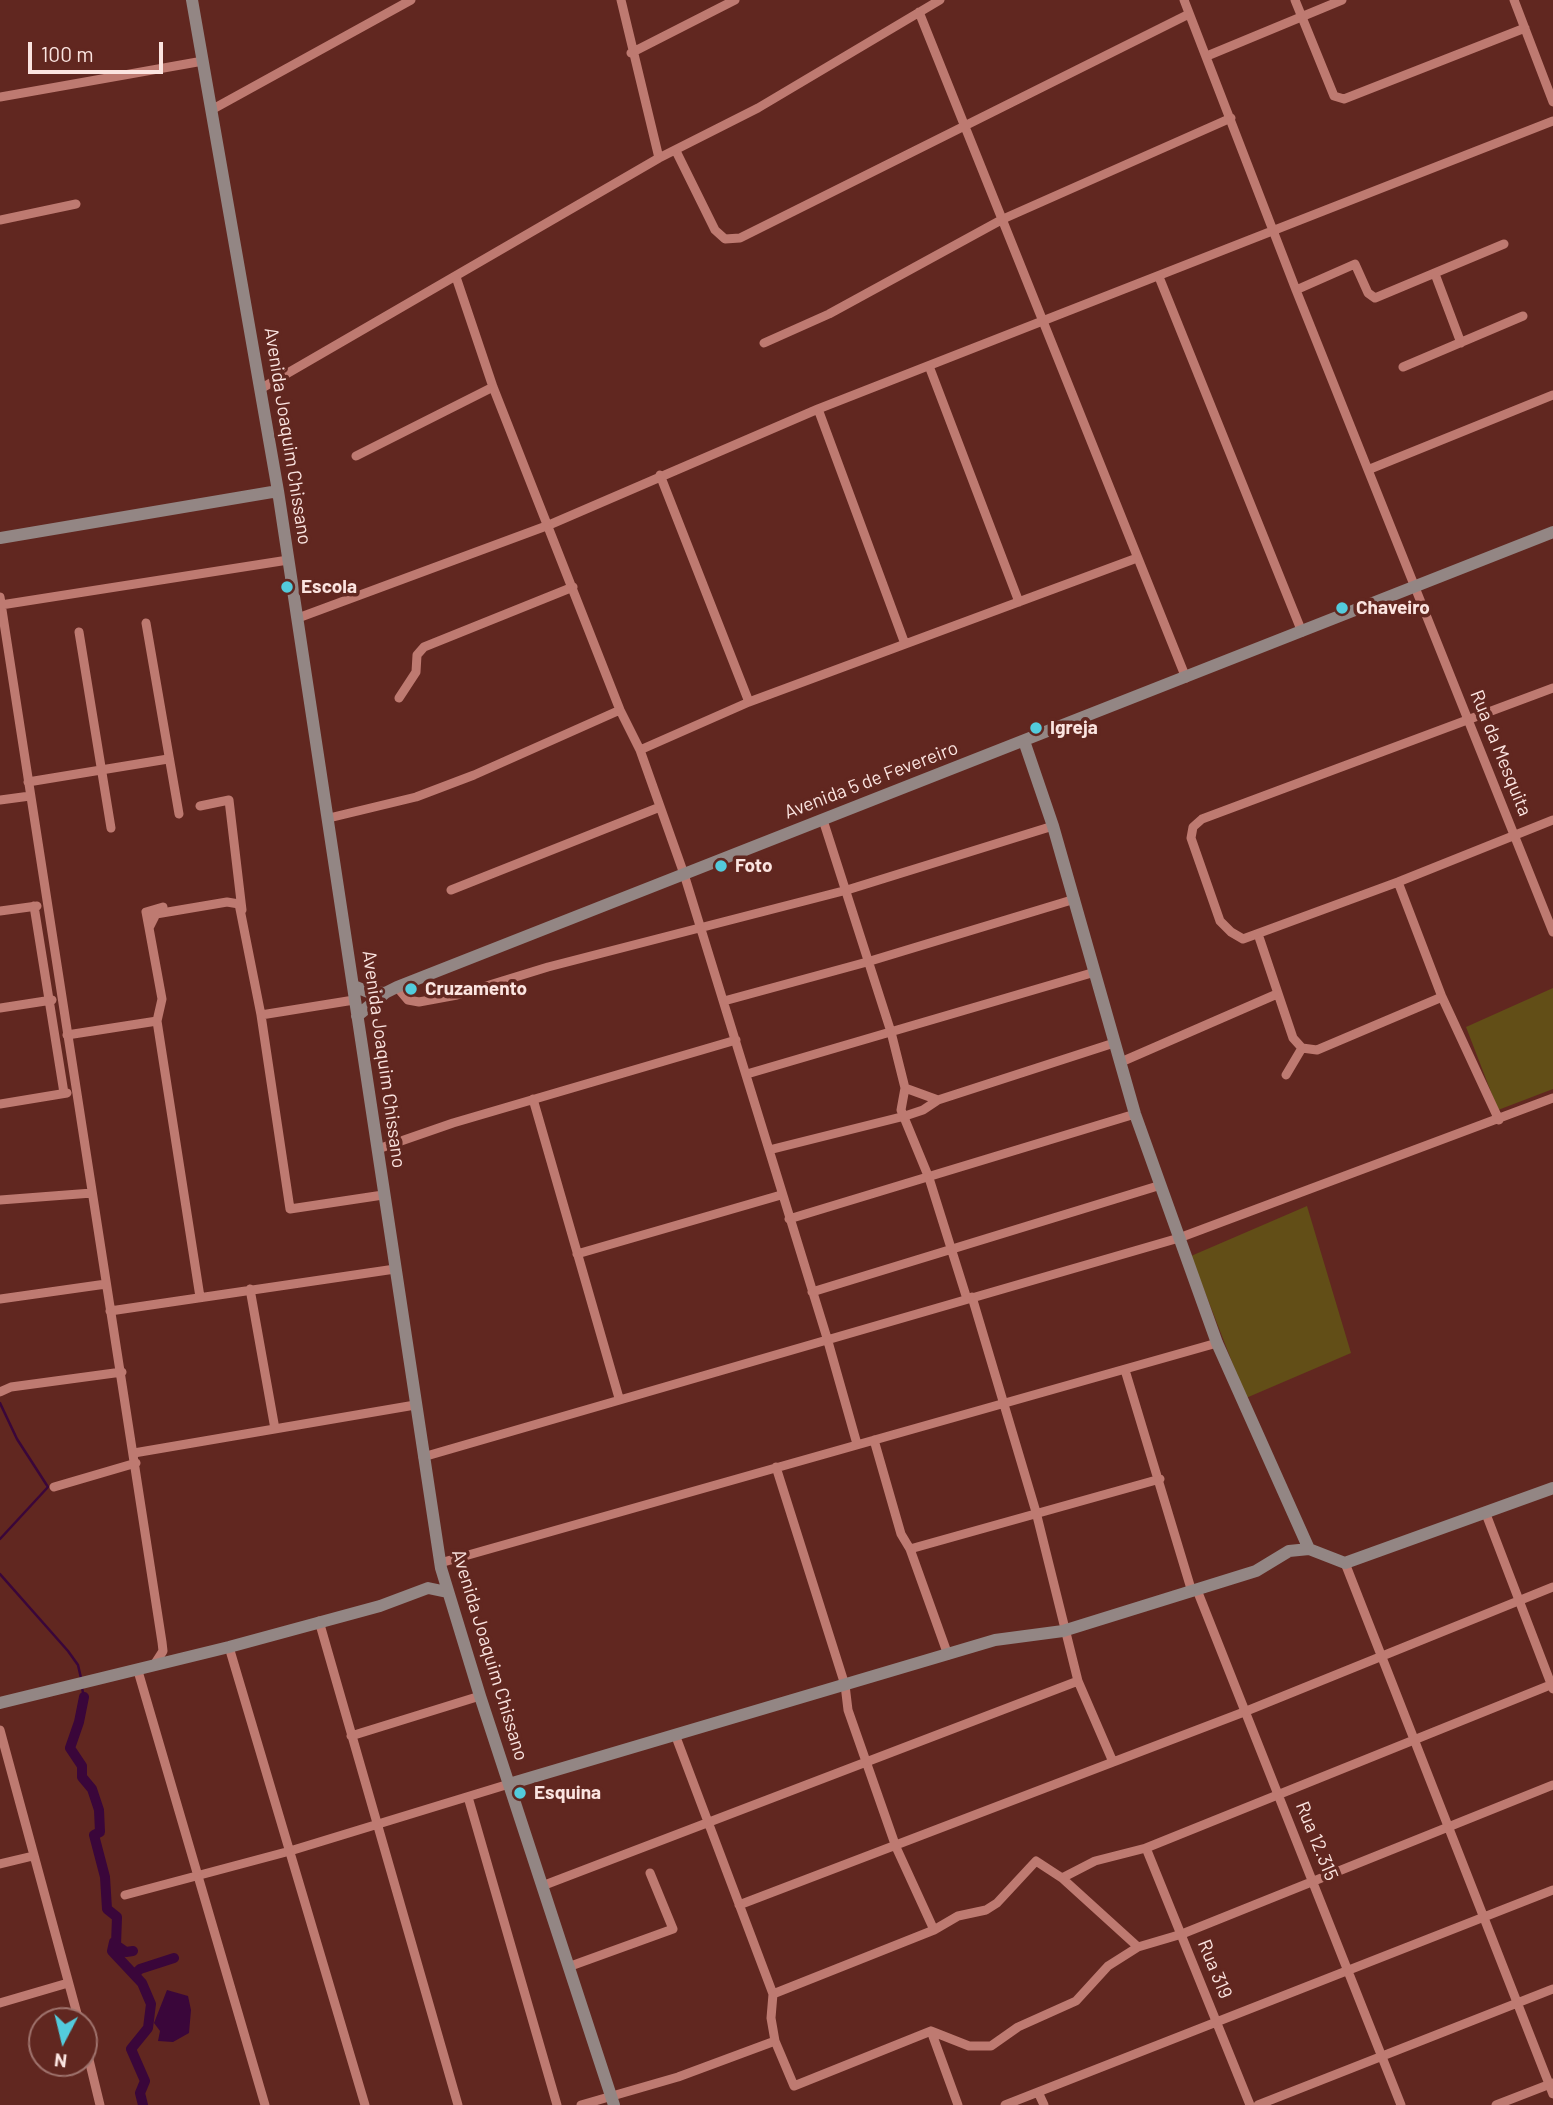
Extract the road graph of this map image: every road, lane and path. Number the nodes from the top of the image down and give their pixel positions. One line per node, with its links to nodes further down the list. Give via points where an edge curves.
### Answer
1 (192, 0): 16 (street, Avenida Joaquim Chissano)
2 (411, 0): 19 (street)
3 (621, 0): 14 (street)
4 (735, 0): 14 (street)
5 (940, 0): 10 (street)
6 (1184, 0): 11 (street, Rua da Mesquita)
7 (1295, 0): 12 (street)
8 (1342, 0): 12 (street)
9 (1514, 0): 13 (street)
10 (919, 12): 22 (street); 23 (street)
11 (1189, 14): 15 (street, Rua da Mesquita); 22 (street)
12 (1301, 17): 13 (street, via 1334,96 1344,99); 15 (street)
13 (1525, 28): 18 (street)
14 (631, 53): 24 (street)
15 (1207, 56): 20 (street, Rua da Mesquita)
16 (203, 61): 17 (street); 19 (street, Avenida Joaquim Chissano)
17 (0, 97)
18 (1553, 102)
19 (213, 109): 41 (street, Avenida Joaquim Chissano)
20 (1231, 118): 26 (street); 28 (street, Rua da Mesquita)
21 (1553, 121): 28 (street)
22 (966, 125): 23 (street, via 740,238 725,239 715,230); 26 (street)
23 (676, 151): 24 (street)
24 (659, 158): 31 (street)
25 (76, 204): 27 (street)
26 (1003, 219): 35 (street); 36 (street, via 829,314)
27 (0, 220)
28 (1275, 231): 32 (street); 33 (street, Rua da Mesquita)
29 (1504, 244): 30 (street)
30 (1435, 274): 33 (street, via 1375,298 1355,264); 37 (street)
31 (456, 277): 40 (street); 41 (street)
32 (1159, 277): 35 (street); 60 (street)
33 (1296, 290): 45 (street, Rua da Mesquita)
34 (1523, 316): 37 (street)
35 (1045, 321): 38 (street); 51 (street)
36 (764, 343)
37 (1461, 343): 39 (street)
38 (929, 366): 43 (street); 56 (street)
39 (1403, 367)
40 (493, 387): 44 (street); 48 (street)
41 (262, 388): 47 (street, Avenida Joaquim Chissano)
42 (1553, 395): 45 (street)
43 (818, 409): 46 (street); 61 (street)
44 (356, 456)
45 (1370, 469): 54 (street, Rua da Mesquita)
46 (660, 475): 48 (street); 65 (street)
47 (278, 491): 50 (street); 52 (street, Avenida Joaquim Chissano)
48 (549, 525): 53 (street); 57 (street)
49 (1553, 533): 54 (street, Avenida 5 de Fevereiro)
50 (0, 538)
51 (1137, 558): 56 (street); 62 (street)
52 (288, 560): 55 (street); 57 (street, Avenida Joaquim Chissano)
53 (573, 587): 64 (street, via 424,647 417,655 416,672); 66 (street)
54 (1416, 587): 60 (street, Avenida 5 de Fevereiro); 67 (street, Rua da Mesquita)
55 (1, 601): 72 (street)
56 (1019, 602): 61 (street)
57 (298, 618): 78 (street, Avenida Joaquim Chissano)
58 (146, 624): 70 (street)
59 (79, 632): 71 (street)
60 (1302, 632): 62 (street, Avenida 5 de Fevereiro)
61 (905, 644): 65 (street)
62 (1186, 678): 68 (street, Avenida 5 de Fevereiro)
63 (1553, 688): 67 (street)
64 (399, 698)
65 (749, 702): 69 (street)
66 (620, 710): 69 (street); 78 (street, via 462,780 416,797)
67 (1469, 722): 83 (street, Rua da Mesquita); 97 (street, via 1202,819 1193,827 1191,838 1220,921 1243,939)
68 (1024, 741): 79 (street, Avenida 5 de Fevereiro); 81 (street)
69 (640, 750): 76 (street)
70 (168, 760): 71 (street); 77 (street)
71 (101, 769): 72 (street); 82 (street)
72 (28, 782): 73 (street)
73 (30, 796): 74 (street); 90 (street)
74 (0, 800)
75 (200, 806): 88 (street, via 229,800)
76 (660, 807): 84 (street); 86 (street)
77 (179, 814)
78 (329, 818): 100 (street, Avenida Joaquim Chissano)
79 (823, 820): 84 (street, Avenida 5 de Fevereiro); 87 (street)
80 (1553, 820): 83 (street)
81 (1053, 826): 87 (street); 89 (street)
82 (111, 828)
83 (1514, 834): 85 (street); 96 (street, Rua da Mesquita)
84 (684, 874): 95 (street); 101 (street, Avenida 5 de Fevereiro)
85 (1398, 882): 97 (street); 104 (street)
86 (451, 890)
87 (847, 890): 95 (street); 98 (street)
88 (240, 894): 93 (street); 94 (street, via 154,908 146,912)
89 (1075, 899): 98 (street); 99 (street)
90 (46, 905): 91 (street); 105 (street)
91 (34, 906): 92 (street); 106 (street)
92 (0, 911)
93 (242, 915): 94 (street, via 239,904 227,902 156,914); 110 (street)
94 (149, 928): 112 (street, via 162,999)
95 (701, 930): 101 (street, via 430,1001 408,1000); 108 (street)
96 (1553, 932)
97 (1258, 934): 103 (street)
98 (867, 962): 108 (street); 113 (street)
99 (1095, 972): 113 (street); 116 (street)
100 (354, 986): 102 (street); 107 (street, Avenida Joaquim Chissano)
101 (400, 987): 102 (street, Avenida 5 de Fevereiro)
102 (385, 993): 111 (street, Avenida 5 de Fevereiro)
103 (1278, 994): 117 (street, via 1293,1038); 118 (street)
104 (1442, 996): 117 (street, via 1317,1050); 130 (street)
105 (60, 998): 106 (street); 114 (street)
106 (48, 1000): 109 (street); 123 (street)
107 (354, 1000): 110 (street); 111 (street, Avenida Joaquim Chissano)
108 (724, 1000): 115 (street)
109 (0, 1008)
110 (261, 1015): 136 (street, via 290,1209)
111 (357, 1016): 131 (street, Avenida Joaquim Chissano)
112 (157, 1021): 114 (street); 147 (street)
113 (891, 1032): 119 (street); 121 (street)
114 (67, 1035): 122 (street)
115 (736, 1040): 119 (street); 125 (street)
116 (1114, 1043): 118 (street); 126 (street)
117 (1302, 1048): 120 (street)
118 (1121, 1062): 128 (street)
119 (747, 1074): 132 (street)
120 (1286, 1075)
121 (905, 1088): 126 (street); 129 (street, via 900,1103)
122 (77, 1091): 123 (street); 135 (street)
123 (64, 1093): 127 (street)
124 (1553, 1098): 130 (street)
125 (533, 1100): 131 (street); 142 (street)
126 (938, 1100): 129 (street)
127 (0, 1104)
128 (1135, 1114): 133 (street); 134 (street)
129 (905, 1116): 132 (street); 133 (street)
130 (1499, 1120): 140 (street)
131 (378, 1149): 136 (street, Avenida Joaquim Chissano)
132 (769, 1150): 137 (street)
133 (929, 1178): 139 (street); 141 (street)
134 (1161, 1185): 140 (street); 141 (street)
135 (92, 1193): 138 (street); 144 (street)
136 (383, 1195): 143 (street, Avenida Joaquim Chissano)
137 (782, 1195): 139 (street); 142 (street)
138 (0, 1200)
139 (789, 1219): 146 (street)
140 (1179, 1238): 148 (street); 152 (street)
141 (953, 1250): 146 (street); 148 (street)
142 (577, 1254): 156 (street)
143 (395, 1269): 145 (street); 157 (street, Avenida Joaquim Chissano)
144 (106, 1284): 149 (street); 150 (street)
145 (250, 1289): 147 (street); 159 (street)
146 (812, 1292): 151 (street)
147 (200, 1297): 150 (street)
148 (970, 1298): 151 (street); 158 (street)
149 (0, 1299)
150 (110, 1311): 154 (street)
151 (827, 1338): 156 (street); 161 (street)
152 (1217, 1343): 153 (street); 171 (street)
153 (1125, 1370): 158 (street); 165 (street, Rua 12.315)
154 (121, 1373): 155 (street); 163 (street)
155 (0, 1392)
156 (619, 1398): 162 (street)
157 (415, 1405): 159 (street); 162 (street, Avenida Joaquim Chissano)
158 (1004, 1405): 160 (street); 168 (street)
159 (275, 1429): 163 (street)
160 (874, 1440): 161 (street); 170 (street, via 901,1534)
161 (856, 1444): 164 (street)
162 (423, 1457): 173 (street, Avenida Joaquim Chissano)
163 (135, 1458): 166 (street); 181 (street)
164 (776, 1467): 173 (street); 189 (street)
165 (1160, 1479): 168 (street); 175 (street, Rua 12.315)
166 (54, 1487)
167 (1553, 1488): 169 (street)
168 (1036, 1512): 170 (street); 180 (street)
169 (1486, 1514): 172 (street); 177 (street)
170 (910, 1549): 183 (street)
171 (1309, 1549): 172 (street); 175 (street, via 1289,1551 1256,1570)
172 (1345, 1563): 184 (street)
173 (441, 1565): 176 (street, Avenida Joaquim Chissano); 178 (street, via 426,1582)
174 (1553, 1587): 177 (street)
175 (1195, 1591): 180 (street); 193 (street, Rua 12.315)
176 (447, 1592): 178 (street, via 428,1588); 191 (street, Avenida Joaquim Chissano)
177 (1516, 1601): 184 (street); 190 (street)
178 (366, 1608): 179 (street)
179 (318, 1621): 182 (street); 195 (street)
180 (1063, 1631): 183 (street, via 996,1640); 188 (street)
181 (162, 1643): 185 (street, via 166,1650); 186 (street)
182 (229, 1647): 185 (street); 209 (street)
183 (948, 1655): 189 (street)
184 (1381, 1655): 193 (street); 197 (street)
185 (184, 1658): 186 (street)
186 (153, 1667): 187 (street)
187 (138, 1671): 192 (street); 213 (street)
188 (1077, 1681): 198 (street); 199 (street)
189 (845, 1685): 196 (street); 198 (street, via 848,1710)
190 (1552, 1687): 197 (street)
191 (480, 1696): 195 (street); 200 (street, Avenida Joaquim Chissano)
192 (0, 1703)
193 (1244, 1712): 199 (street); 202 (street, Rua 12.315)
194 (0, 1730): 210 (street)
195 (351, 1736): 205 (street)
196 (676, 1737): 200 (street); 204 (street)
197 (1415, 1738): 202 (street); 206 (street)
198 (866, 1760): 204 (street); 207 (street)
199 (1113, 1762): 207 (street)
200 (509, 1784): 203 (street); 216 (street, Avenida Joaquim Chissano)
201 (1553, 1785): 206 (street)
202 (1279, 1794): 208 (street); 215 (street, Rua 12.315)
203 (468, 1797): 205 (street); 244 (street)
204 (708, 1823): 216 (street); 219 (street)
205 (379, 1825): 209 (street); 243 (street)
206 (1447, 1825): 215 (street); 220 (street)
207 (896, 1847): 219 (street); 221 (street)
208 (1146, 1848): 214 (street, via 1095,1861); 222 (street, Rua 319)
209 (290, 1851): 213 (street); 242 (street)
210 (33, 1856): 211 (street); 226 (street)
211 (0, 1864)
212 (650, 1873): 224 (street, via 673,1928)
213 (198, 1874): 218 (street); 241 (street)
214 (1062, 1878): 221 (street, via 1036,1861 997,1903); 223 (street)
215 (1314, 1881): 222 (street); 225 (street, Rua 12.315)
216 (542, 1886): 224 (street, Avenida Joaquim Chissano)
217 (1553, 1890): 220 (street)
218 (125, 1895)
219 (739, 1905): 228 (street)
220 (1486, 1916): 225 (street); 230 (street)
221 (934, 1930): 228 (street)
222 (1182, 1934): 223 (street); 232 (street, Rua 319)
223 (1138, 1947): 233 (street, via 1108,1966 1076,2001 1018,2027 991,2046 969,2046)
224 (568, 1967): 239 (street, Avenida Joaquim Chissano)
225 (1348, 1969): 232 (street); 235 (street, Rua 12.315)
226 (68, 1983): 229 (street); 231 (street)
227 (1553, 1989): 230 (street)
228 (773, 1994): 234 (street)
229 (0, 2003)
230 (1518, 2003): 235 (street); 237 (street)
231 (75, 2007)
232 (1217, 2022): 238 (street); 249 (street, Rua 319)
233 (931, 2031): 234 (street, via 794,2086); 246 (street)
234 (775, 2041): 239 (street)
235 (1381, 2056): 250 (street); 251 (street, Rua 12.315)
236 (93, 2077): 240 (street)
237 (1552, 2087): 252 (street)
238 (1038, 2092): 247 (street); 248 (street)
239 (612, 2100): 245 (street)
240 (100, 2105)
241 (265, 2105)
242 (365, 2105)
243 (458, 2105)
244 (557, 2105)
245 (581, 2105)
246 (958, 2105)
247 (1006, 2105)
248 (1044, 2105)
249 (1250, 2105)
250 (1258, 2105)
251 (1401, 2105)
252 (1496, 2105)

